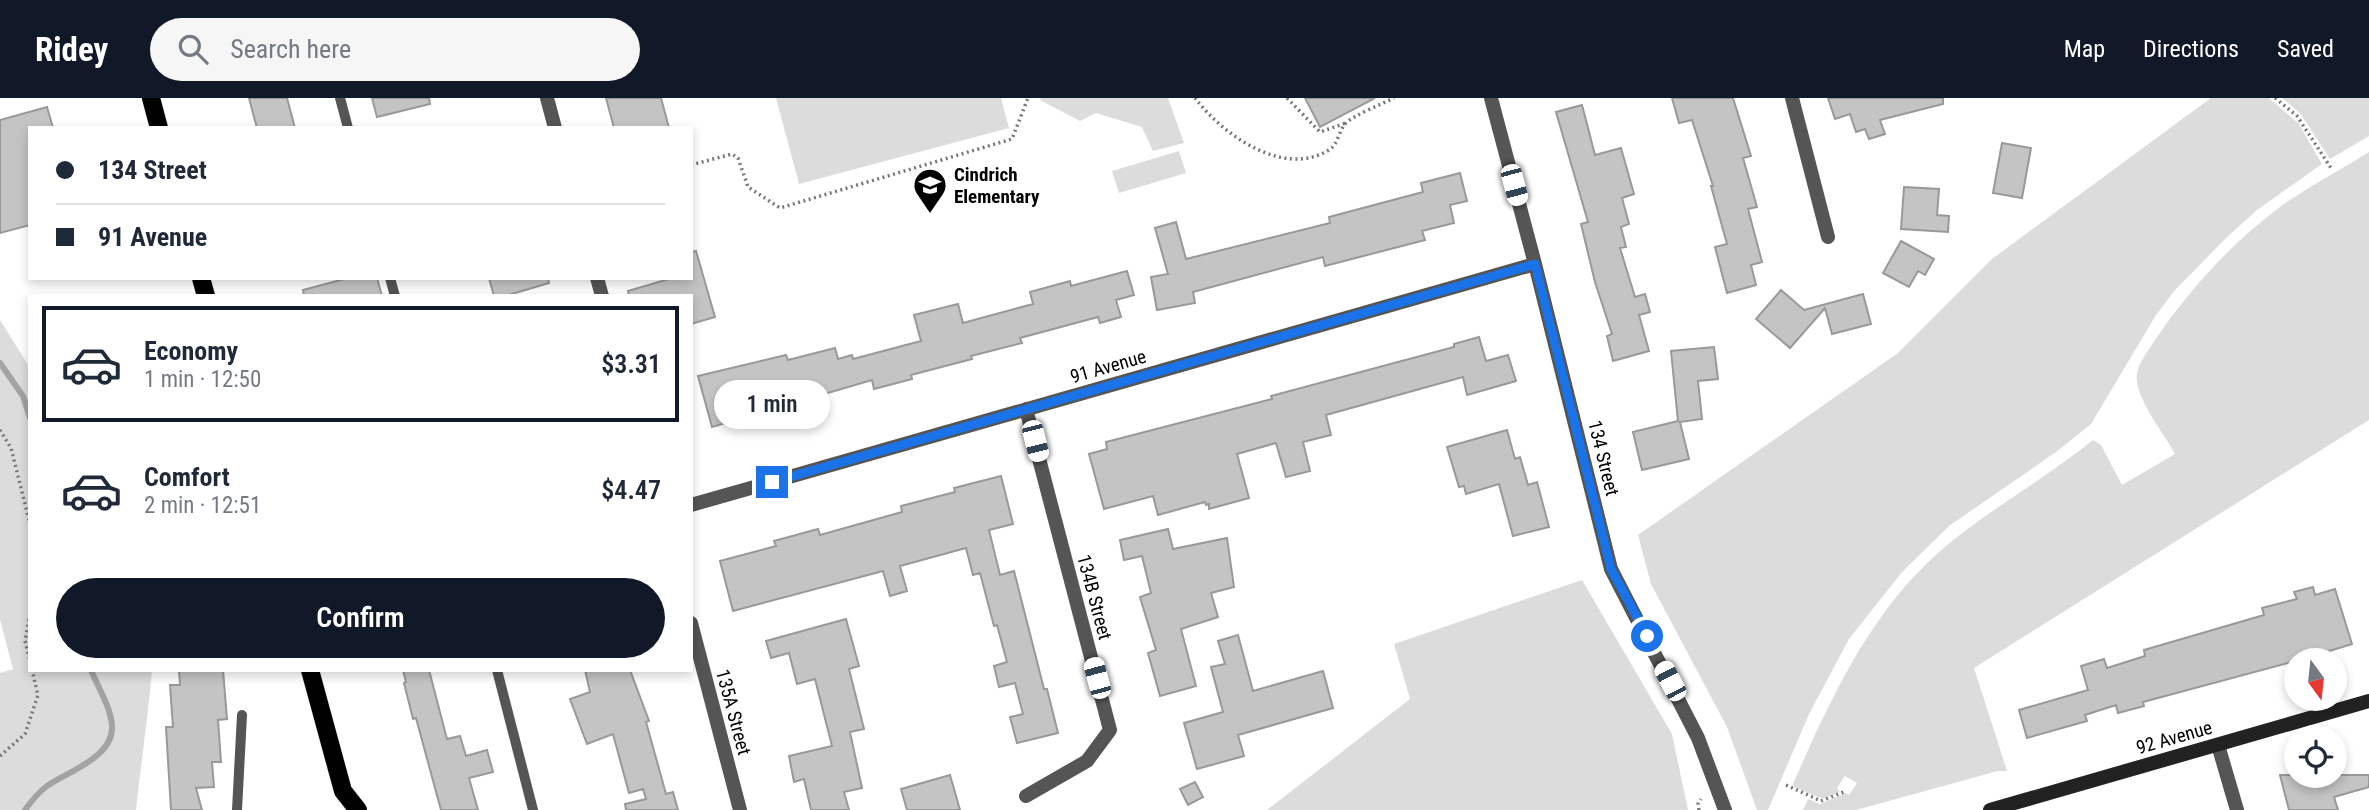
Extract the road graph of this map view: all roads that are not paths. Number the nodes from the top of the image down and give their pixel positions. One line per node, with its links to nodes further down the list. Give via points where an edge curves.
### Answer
1 (151, 98): 6 (main road)
2 (340, 98): 7 (lane)
3 (547, 98): 8 (street)
4 (1491, 98): 10 (street, 134 Street)
5 (1792, 98): 9 (street)
6 (158, 126)
7 (347, 126)
8 (554, 126)
9 (1828, 237)
10 (1535, 264): 11 (street, 91 Avenue); 26 (street, 134 Street, via 1611,569 1698,738)
11 (1026, 409): 12 (street, 91 Avenue); 20 (street, 134B Street, via 1110,730 1087,761)
12 (693, 504)
13 (693, 631): 25 (street, 135A Street)
14 (311, 672): 19 (main road)
15 (498, 672): 24 (lane)
16 (2369, 701): 18 (main road, 92 Avenue)
17 (242, 715): 21 (lane)
18 (2218, 745): 27 (main road, 92 Avenue); 28 (street)
19 (344, 791): 22 (main road); 23 (main road)
20 (1026, 796)
21 (237, 810)
22 (339, 810)
23 (358, 810)
24 (533, 810)
25 (740, 810)
26 (1725, 810)
27 (1990, 810)
28 (2237, 810)

